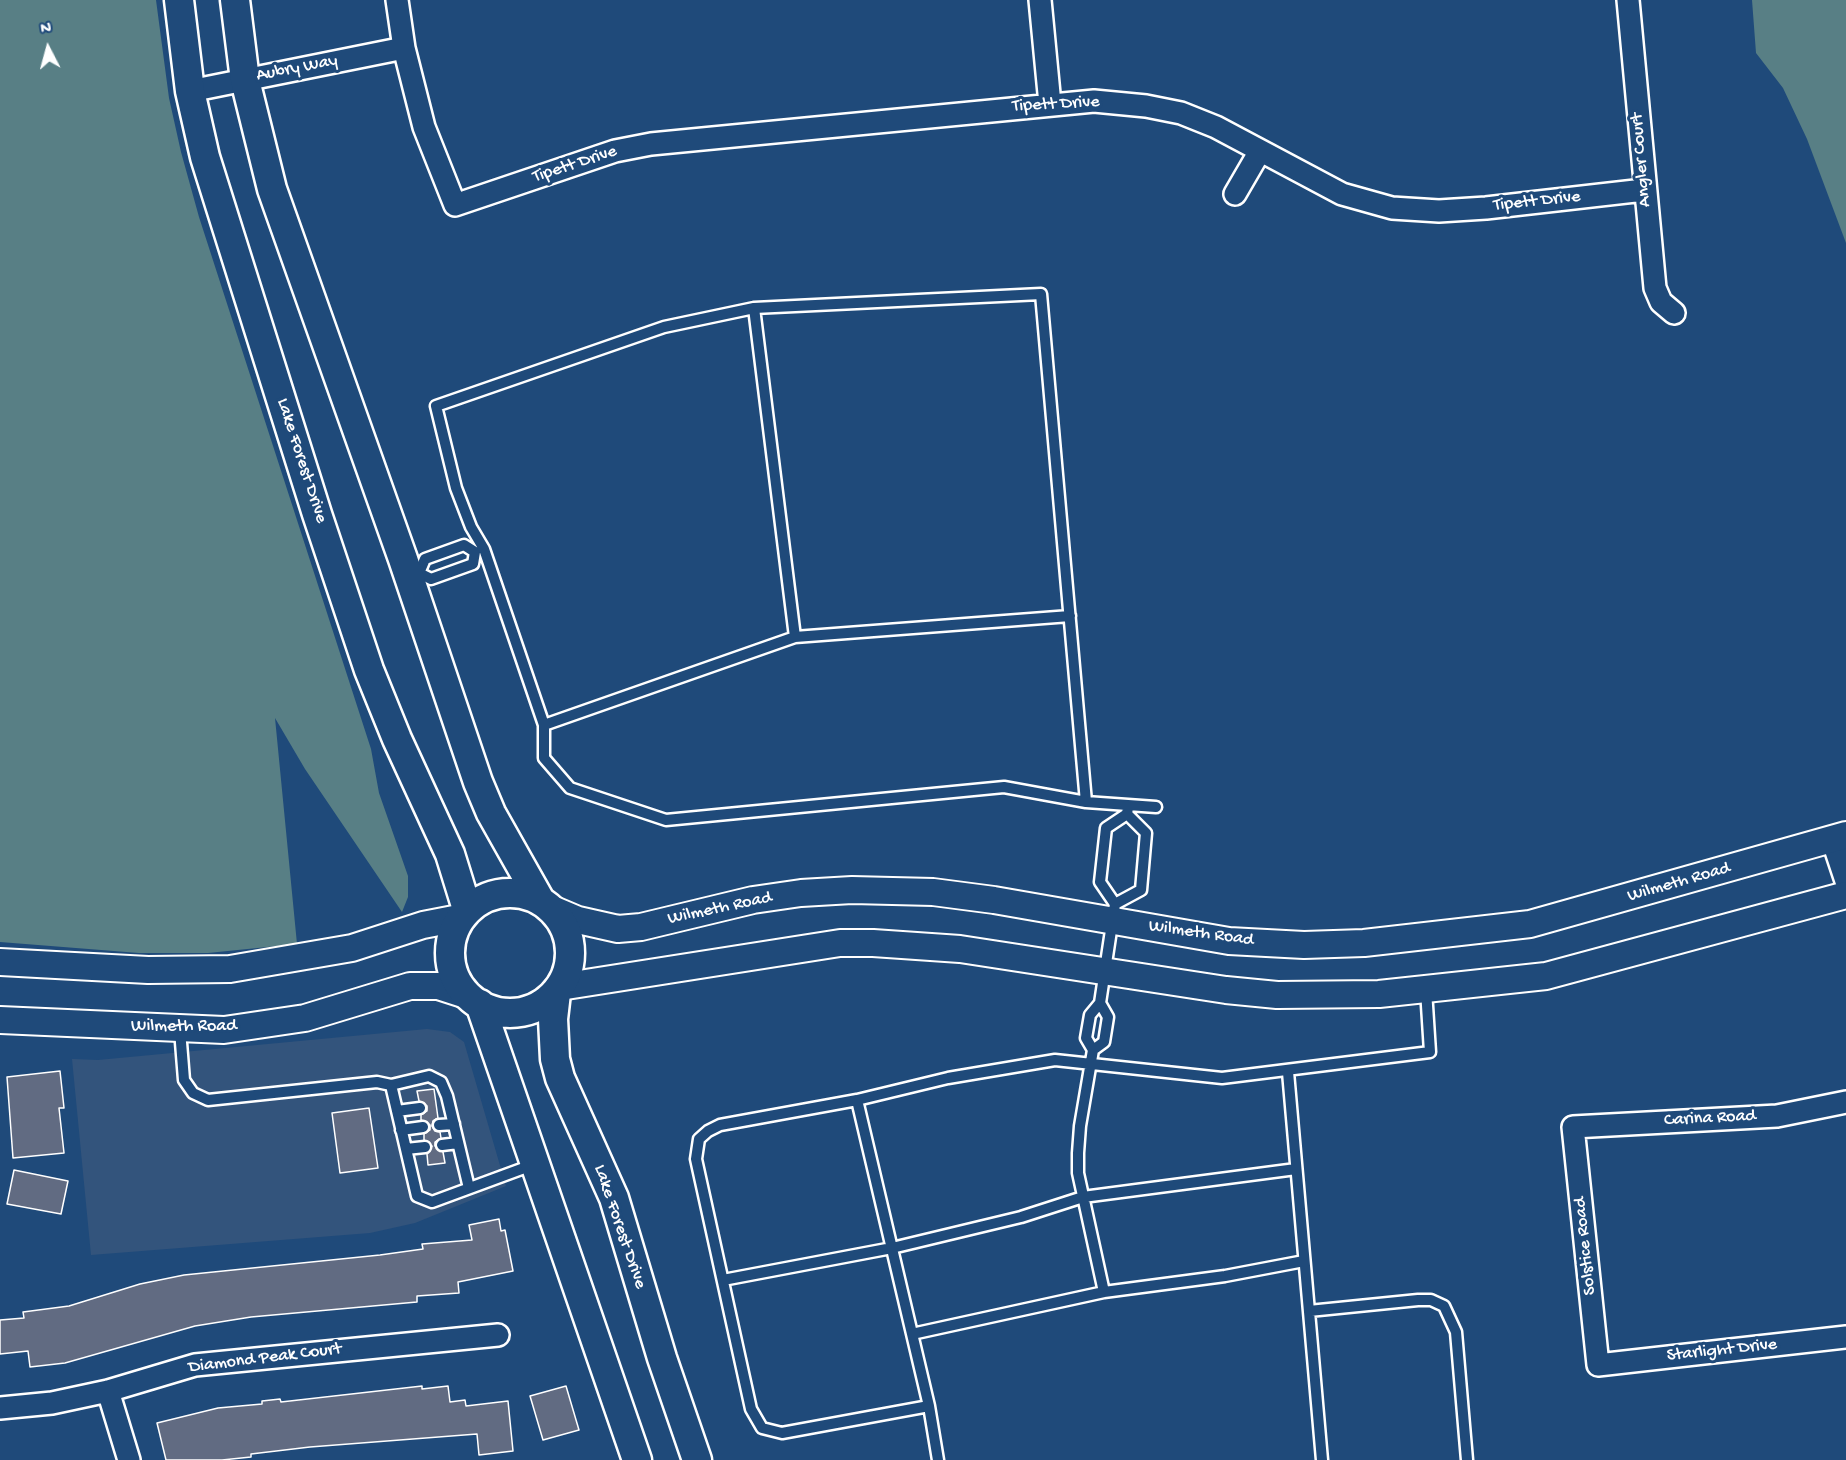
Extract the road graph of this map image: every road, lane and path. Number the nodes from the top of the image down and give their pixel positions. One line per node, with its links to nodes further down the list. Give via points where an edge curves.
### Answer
1 (179, 0): 8 (main road, Lake Forest Drive)
2 (235, 0): 7 (main road)
3 (397, 0): 6 (street)
4 (1040, 0): 9 (street)
5 (1628, 0): 11 (street, Angler Court)
6 (404, 48): 7 (street, Aubry Way); 9 (street, Tipett Drive, via 424,127 455,206 615,151 651,144)
7 (245, 80): 8 (street, Aubry Way); 16 (main road, via 272,189)
8 (190, 91): 28 (main road, Lake Forest Drive, via 216,194 369,670 450,854)
9 (1050, 104): 10 (street, Tipett Drive, via 1094,101 1181,113)
10 (1260, 151): 11 (street, Tipett Drive, via 1342,194 1392,208 1486,208); 12 (street)
11 (1644, 190): 14 (street, Angler Court, via 1655,288 1661,302)
12 (1235, 194)
13 (754, 308): 15 (lane, via 664,327 436,406 456,488); 17 (lane, via 1041,294); 18 (lane)
14 (1674, 313)
15 (479, 550): 16 (lane, via 464,545 425,559); 16 (lane, via 473,564 431,579); 19 (lane)
16 (414, 575): 26 (main road, via 478,782 491,813)
17 (1070, 616): 18 (lane); 20 (lane)
18 (795, 637): 19 (lane)
19 (544, 725): 20 (lane, via 544,758 570,788 666,820 1004,787)
20 (1086, 802): 22 (lane)
21 (1156, 807): 22 (lane)
22 (1127, 809): 27 (lane, via 1106,828 1100,882); 27 (lane, via 1146,833 1141,890)
23 (1839, 837): 24 (street); 27 (street, Wilmeth Road, via 1540,922 1410,939 1304,945 1229,941)
24 (1846, 881)
25 (1846, 894): 32 (street, via 1546,976)
26 (546, 905): 27 (street, Wilmeth Road, via 578,920 641,927 753,900 852,890 933,892); 28 (main road, via 515,893 502,894 489,897); 31 (main road, via 570,944 567,971)
27 (1114, 912): 30 (lane)
28 (463, 914): 29 (street, via 352,948 230,969 148,970); 33 (main road, via 453,934 451,961 457,980)
29 (0, 962)
30 (1103, 972): 31 (street, via 930,946 840,943); 32 (street, via 1277,994); 34 (lane)
31 (558, 990): 33 (main road, via 519,1012 499,1011); 74 (main road, Lake Forest Drive, via 553,1019 560,1078 614,1198)
32 (1426, 990): 39 (lane, via 1430,1052)
33 (474, 1000): 36 (street, Wilmeth Road, via 438,986 410,986 293,1020 224,1030); 56 (main road)
34 (1100, 1003): 37 (lane, via 1090,1015 1086,1038); 37 (lane, via 1108,1017 1104,1041)
35 (0, 1020): 36 (street, Wilmeth Road)
36 (180, 1030): 40 (lane, via 184,1080 193,1093 208,1100 377,1082)
37 (1093, 1050): 38 (lane)
38 (1091, 1063): 39 (lane, via 1222,1078); 41 (lane, via 1055,1060 1015,1066); 59 (lane, via 1078,1153)
39 (1287, 1072): 57 (lane)
40 (391, 1085): 43 (lane, via 429,1076 441,1082); 46 (lane)
41 (857, 1100): 60 (lane); 62 (lane, via 720,1125 699,1139 696,1159)
42 (1846, 1102): 50 (street, Carina Road, via 1776,1116)
43 (449, 1105): 44 (lane); 47 (lane)
44 (436, 1106)
45 (420, 1108): 46 (lane)
46 (397, 1111): 51 (lane)
47 (454, 1124): 48 (lane); 52 (lane)
48 (439, 1125)
49 (423, 1127): 51 (lane)
50 (1573, 1127): 68 (street, Solstice Road)
51 (401, 1130): 55 (lane)
52 (458, 1143): 53 (lane); 58 (lane)
53 (442, 1145)
54 (426, 1147): 55 (lane)
55 (406, 1149): 58 (lane, via 417,1196 432,1202)
56 (536, 1164): 58 (lane); 73 (main road)
57 (1296, 1169): 59 (lane); 61 (lane)
58 (469, 1188)
59 (1083, 1197): 60 (lane, via 1021,1217); 63 (lane)
60 (892, 1248): 62 (lane); 65 (lane)
61 (1304, 1261): 63 (lane); 64 (lane)
62 (723, 1280): 70 (lane, via 751,1409 762,1428 782,1433)
63 (1104, 1292): 65 (lane)
64 (1309, 1311): 76 (lane); 77 (lane, via 1418,1300 1444,1306 1456,1332)
65 (912, 1334): 70 (lane)
66 (498, 1335): 69 (street, Diamond Peak Court, via 195,1365)
67 (1846, 1337): 68 (street, Starlight Drive)
68 (1598, 1365)
69 (108, 1391): 71 (street, Diamond Peak Court, via 52,1403); 72 (street)
70 (929, 1406): 75 (lane)
71 (0, 1408)
72 (129, 1460)
73 (637, 1460)
74 (697, 1460)
75 (938, 1460)
76 (1322, 1460)
77 (1467, 1460)

